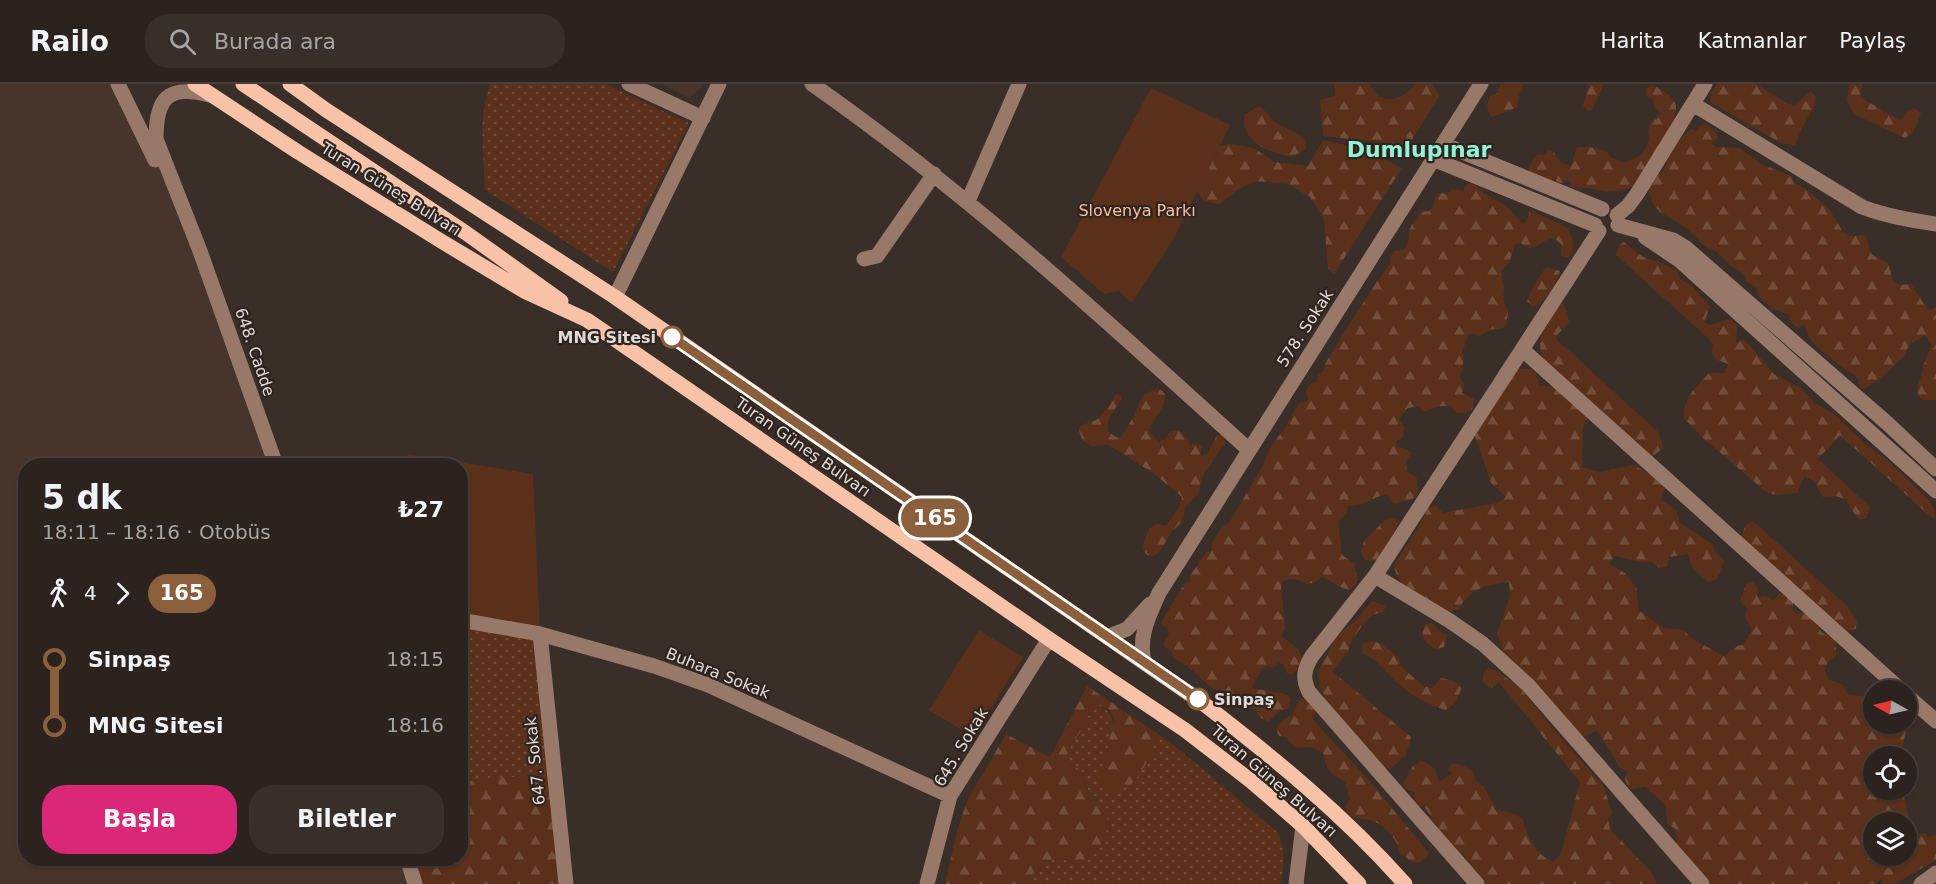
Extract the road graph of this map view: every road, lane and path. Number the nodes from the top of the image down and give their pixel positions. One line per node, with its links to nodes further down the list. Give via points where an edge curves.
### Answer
1 (118, 84): 23 (street)
2 (196, 84): 11 (main road, Turan Güneş Bulvarı)
3 (243, 84): 26 (main road, via 457,227)
4 (290, 84): 25 (main road, Turan Güneş Bulvarı)
5 (629, 84): 13 (street)
6 (720, 84): 13 (street)
7 (812, 84): 16 (street)
8 (1019, 84): 17 (street)
9 (1481, 84): 14 (street, 578. Sokak)
10 (1705, 84): 12 (street)
11 (215, 97): 23 (street, via 180,88 161,102 156,120 156,139); 26 (main road, Turan Güneş Bulvarı, via 526,292)
12 (1693, 104): 19 (street); 20 (street, via 1862,207)
13 (703, 118): 25 (street)
14 (1443, 144): 15 (street, 578. Sokak); 18 (street)
15 (1433, 159): 21 (street); 28 (street, 578. Sokak)
16 (934, 174): 17 (street); 24 (street, via 878,256)
17 (968, 201): 28 (street, via 1068,285)
18 (1602, 209): 19 (street, via 1611,209); 21 (street, via 1594,217)
19 (1618, 220): 21 (street, via 1610,233); 22 (street)
20 (1936, 224)
21 (1597, 228): 27 (street)
22 (1638, 232): 30 (street, via 1667,238 1686,248); 31 (street, via 1679,260)
23 (200, 251): 29 (street, 648. Cadde)
24 (864, 259)
25 (615, 297): 36 (main road, Turan Güneş Bulvarı)
26 (587, 320): 37 (main road, Turan Güneş Bulvarı)
27 (1523, 350): 32 (street); 39 (street)
28 (1249, 450): 33 (street, 578. Sokak)
29 (274, 458)
30 (1936, 469)
31 (1936, 491)
32 (1375, 576): 52 (street, via 1312,656 1306,666 1305,684); 53 (street, via 1483,644 1528,685)
33 (1160, 593): 36 (street, via 1132,625); 38 (street, via 1143,633)
34 (468, 621): 35 (street, Buhara Sokak)
35 (540, 634): 42 (street, Buhara Sokak, via 708,685); 47 (street, 647. Sokak)
36 (1107, 637): 38 (main road, Turan Güneş Bulvarı)
37 (1049, 639): 42 (street, 645. Sokak); 43 (main road, Turan Güneş Bulvarı, via 1185,730)
38 (1144, 662): 51 (main road, Turan Güneş Bulvarı, via 1271,755 1317,795)
39 (1890, 680)
40 (1917, 705): 41 (street)
41 (1936, 721)
42 (950, 795): 48 (street, 645. Sokak)
43 (1303, 826): 49 (street); 50 (main road, Turan Güneş Bulvarı)
44 (409, 866): 46 (street)
45 (1936, 873): 54 (street)
46 (415, 884)
47 (566, 884)
48 (927, 884)
49 (1296, 884)
50 (1359, 884)
51 (1405, 884)
52 (1477, 884)
53 (1702, 884)
54 (1922, 884)

